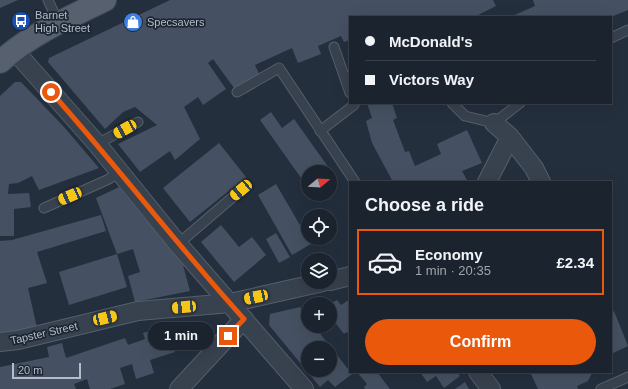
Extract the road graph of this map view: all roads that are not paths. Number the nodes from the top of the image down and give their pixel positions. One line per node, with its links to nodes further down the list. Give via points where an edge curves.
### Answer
1 (48, 0): 3 (lane)
2 (105, 0): 3 (main road)
3 (58, 22): 7 (main road)
4 (628, 30): 5 (lane)
5 (612, 38)
6 (334, 47): 8 (lane)
7 (7, 56): 18 (street)
8 (349, 90)
9 (237, 92): 16 (lane, via 279,68)
10 (354, 104): 16 (lane)
11 (453, 104): 14 (lane, via 465,116)
12 (505, 104): 14 (lane)
13 (519, 104): 14 (lane)
14 (501, 118): 17 (street)
15 (138, 122): 18 (lane)
16 (320, 131): 20 (lane)
17 (510, 137): 21 (street); 22 (street, via 534,168)
18 (97, 144): 19 (street)
19 (119, 171): 24 (lane, via 110,179); 25 (street)
20 (354, 181)
21 (488, 181)
22 (540, 181)
23 (241, 190): 25 (lane)
24 (44, 208)
25 (178, 244): 29 (street)
26 (349, 276): 27 (street)
27 (337, 279)
28 (301, 287): 29 (street, Tapster Street)
29 (230, 303): 30 (street); 31 (street, Tapster Street, via 138,311)
30 (244, 319): 34 (street); 35 (street)
31 (0, 342)
32 (479, 373): 36 (street)
33 (628, 377): 37 (lane)
34 (179, 389)
35 (304, 389)
36 (491, 389)
37 (601, 389)

